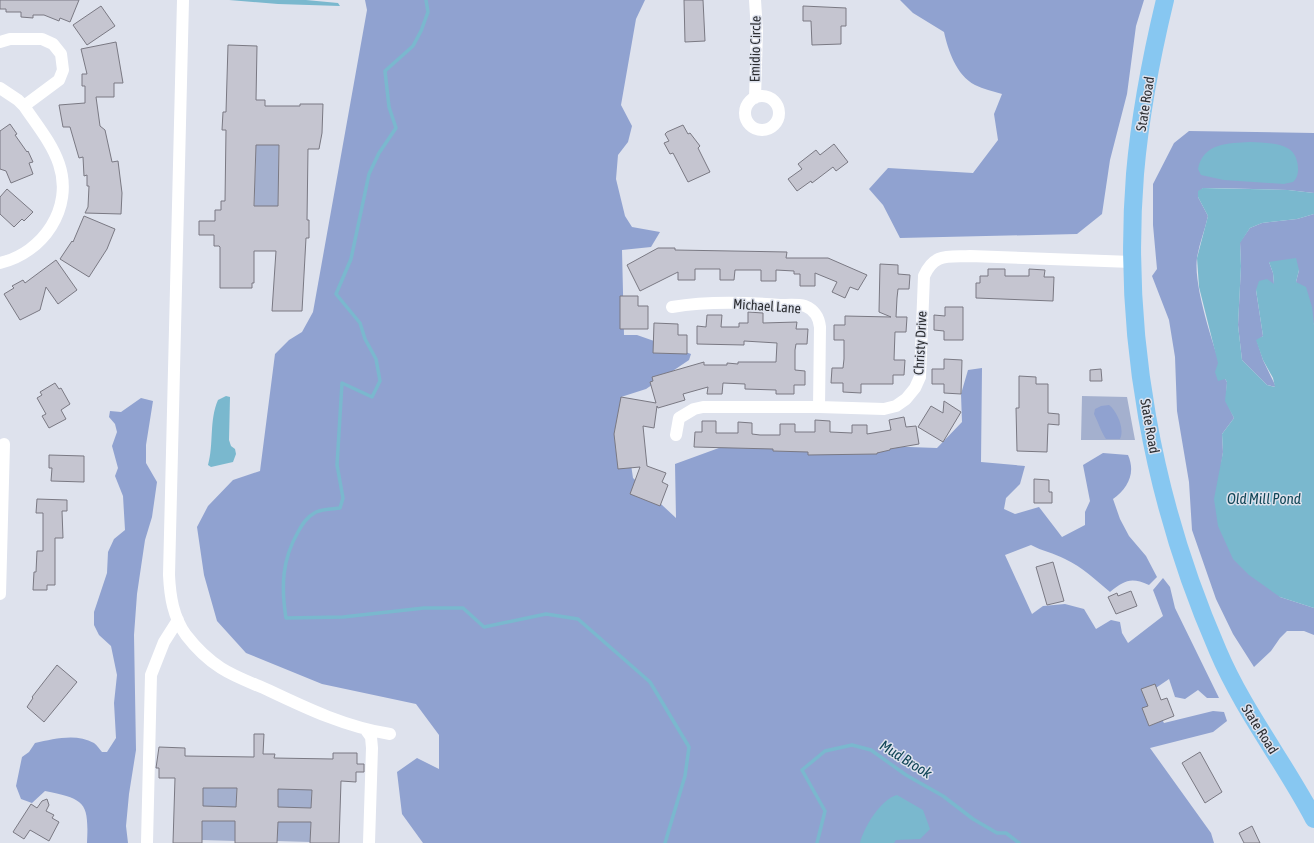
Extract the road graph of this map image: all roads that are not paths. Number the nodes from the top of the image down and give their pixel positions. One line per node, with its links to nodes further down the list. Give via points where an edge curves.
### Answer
1 (183, 0): 15 (street, via 169,575 170,596)
2 (755, 0): 6 (street, Emidio Circle, via 757,31)
3 (1165, 0): 8 (main road, State Road, via 1139,136)
4 (0, 42): 7 (street, via 10,39 42,39 53,44 61,54 63,70 59,80)
5 (0, 88): 7 (street)
6 (754, 98)
7 (24, 106): 9 (street, via 59,163 62,198 53,224 44,238 23,255)
8 (1132, 262): 11 (street, Christy Drive, via 970,256 936,259 924,276 922,360 920,377 915,388 896,406 884,409); 18 (main road, State Road, via 1146,410 1165,495 1192,585 1218,652 1243,702)
9 (0, 263)
10 (672, 307): 11 (street, Michael Lane, via 696,303 764,304 804,306 813,311 819,318 820,327)
11 (819, 407): 12 (street, Christy Drive, via 703,407 679,418)
12 (676, 435)
13 (4, 444): 14 (street)
14 (0, 594)
15 (178, 620): 16 (street, via 185,634 202,654 222,669 336,721); 19 (street, via 164,642 151,675)
16 (366, 730): 17 (street); 20 (street, via 371,737 372,748)
17 (390, 734)
18 (1313, 814)
19 (147, 843)
20 (369, 843)

